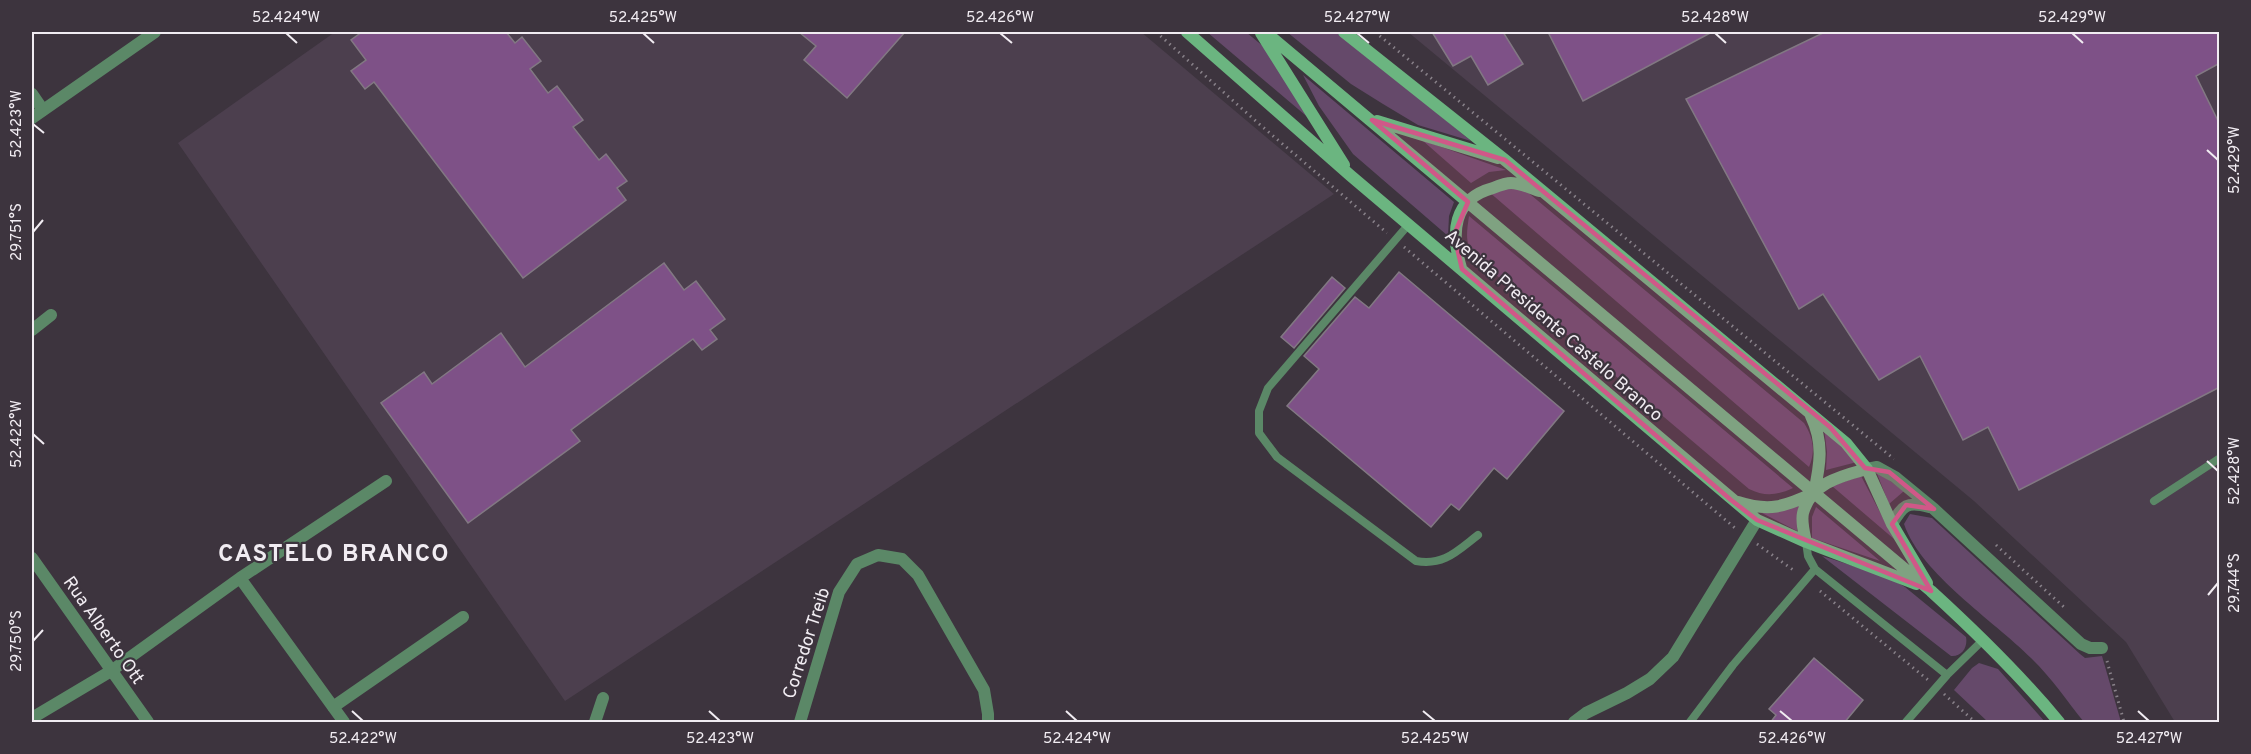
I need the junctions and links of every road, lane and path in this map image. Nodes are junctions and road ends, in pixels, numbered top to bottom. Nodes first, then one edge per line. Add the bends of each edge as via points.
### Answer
1 (155, 32) edge
2 (1156, 32) edge
3 (1187, 32) edge
4 (1260, 32) edge
5 (1265, 32) edge
6 (1344, 32) edge
7 (32, 94) edge
8 (43, 110) junction
9 (32, 118) edge
10 (1372, 120) junction
11 (1505, 160) junction
12 (1351, 176) junction
13 (1543, 192) junction
14 (1468, 202) junction
15 (1409, 224) junction
16 (1395, 240) junction
17 (1462, 269) junction
18 (51, 315) dead end
19 (32, 330) edge
20 (1809, 412) junction
21 (2220, 458) edge
22 (1867, 469) junction
23 (386, 481) dead end
24 (1814, 493) junction
25 (1731, 500) junction
26 (2154, 501) dead end
27 (1934, 509) junction
28 (1757, 520) junction
29 (1892, 524) junction
30 (1478, 535) dead end
31 (1747, 537) junction
32 (1806, 542) junction
33 (32, 558) edge
34 (1815, 569) junction
35 (240, 578) junction
36 (1806, 579) junction
37 (1931, 591) junction
38 (463, 617) dead end
39 (1984, 639) junction
40 (2102, 648) dead end
41 (111, 671) junction
42 (1947, 675) junction
43 (1937, 687) junction
44 (603, 698) dead end
45 (333, 707) junction
46 (32, 718) edge
47 (148, 723) edge
48 (344, 723) edge
49 (596, 723) edge
50 (800, 723) edge
51 (988, 723) edge
52 (1574, 723) edge
53 (1690, 723) edge
54 (1906, 723) edge
55 (1975, 723) edge
56 (2059, 723) edge

1 - 8 street
2 - 16 path
3 - 12 main road, Avenida Presidente Castelo Branco
4 - 12 main road
5 - 10 main road, Avenida Presidente Castelo Branco
6 - 11 main road, Avenida Presidente Castelo Branco
7 - 8 street
8 - 9 street
10 - 11 main road
10 - 14 main road, Avenida Presidente Castelo Branco
11 - 13 main road, Avenida Presidente Castelo Branco
12 - 15 main road, Avenida Presidente Castelo Branco
13 - 14 main road via 1512,183 1483,190
13 - 20 main road, Avenida Presidente Castelo Branco
14 - 17 main road via 1457,218 1454,235
14 - 24 main road, Avenida Presidente Castelo Branco
15 - 16 lane
15 - 17 main road, Avenida Presidente Castelo Branco
16 - 30 lane via 1268,388 1259,411 1259,433 1276,457 1416,561 1445,560
16 - 31 path
17 - 25 main road, Avenida Presidente Castelo Branco
18 - 19 street
20 - 22 main road, Avenida Presidente Castelo Branco via 1846,442
20 - 24 main road via 1817,429 1821,457
21 - 26 lane
22 - 24 main road via 1829,480
22 - 27 street via 1882,468
22 - 29 main road, Avenida Presidente Castelo Branco
23 - 35 street
24 - 25 main road via 1772,508
24 - 32 main road via 1804,512
24 - 37 main road, Avenida Presidente Castelo Branco
25 - 28 main road, Avenida Presidente Castelo Branco
27 - 29 street via 1908,505
27 - 40 street via 2081,644
28 - 31 street
28 - 32 main road, Avenida Presidente Castelo Branco
29 - 37 main road, Avenida Presidente Castelo Branco
31 - 36 path
31 - 52 street via 1673,657 1650,679
32 - 34 lane
32 - 37 main road, Avenida Presidente Castelo Branco
33 - 41 street, Rua Alberto Ott
34 - 36 lane
34 - 42 lane
35 - 41 street
35 - 45 street
36 - 43 path
36 - 53 lane
37 - 39 main road, Avenida Presidente Castelo Branco
38 - 45 street
39 - 42 lane
39 - 56 main road, Avenida Presidente Castelo Branco
41 - 46 street
41 - 47 street, Rua Alberto Ott
42 - 43 lane
43 - 54 lane
43 - 55 path
44 - 49 street
45 - 48 street
50 - 51 street, Corredor Treib via 839,592 857,564 878,555 902,560 918,575 984,690

